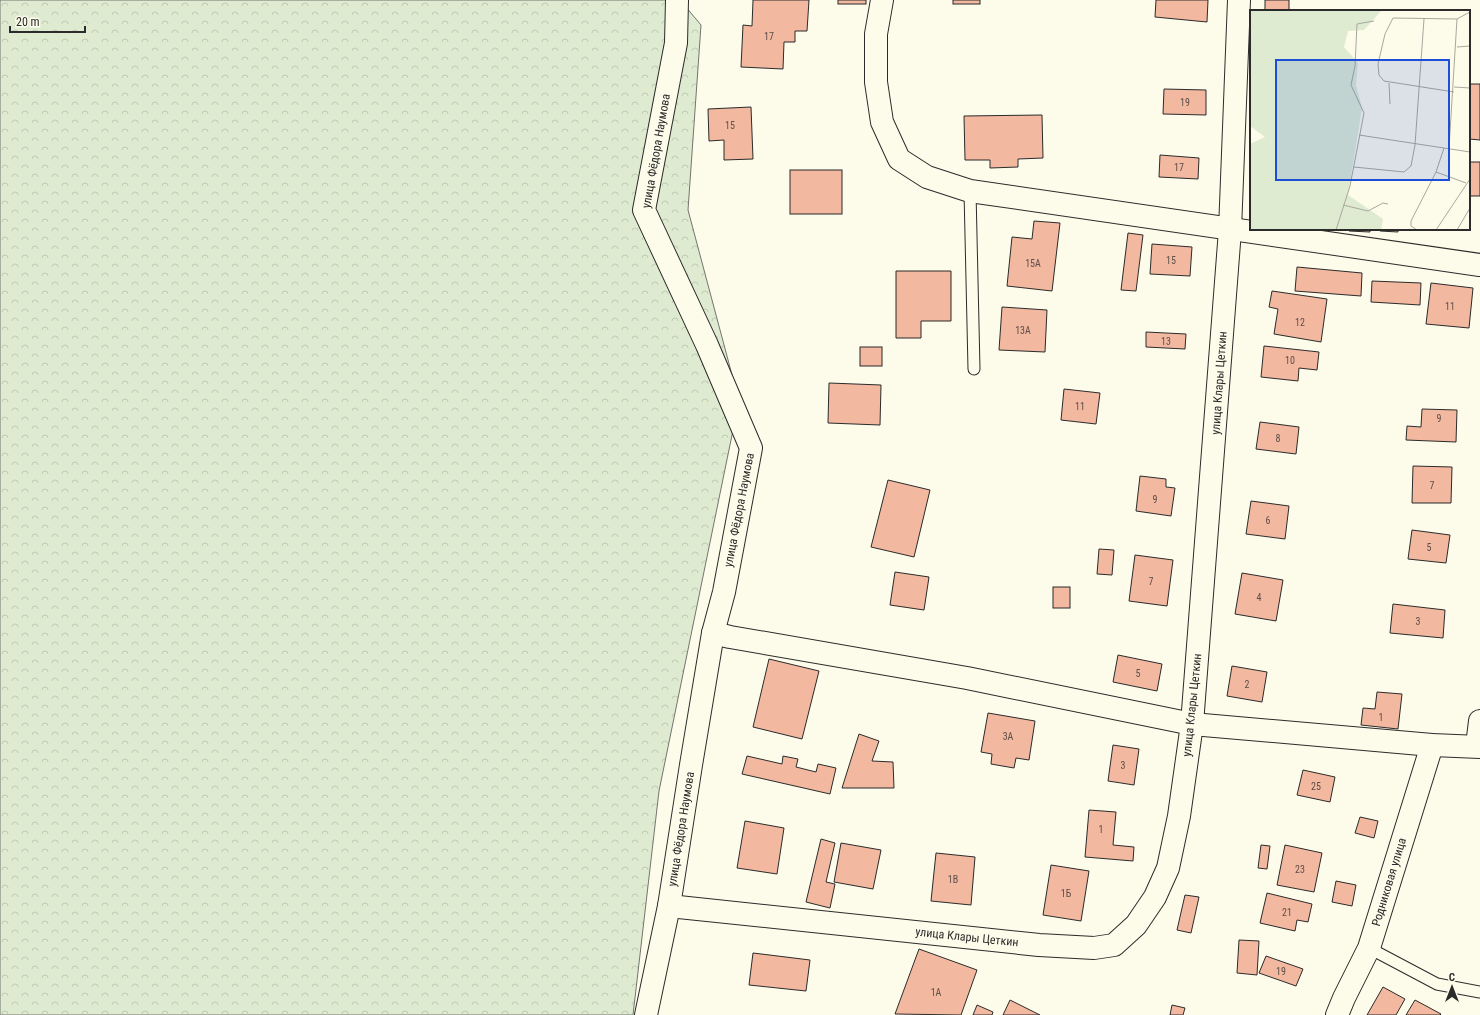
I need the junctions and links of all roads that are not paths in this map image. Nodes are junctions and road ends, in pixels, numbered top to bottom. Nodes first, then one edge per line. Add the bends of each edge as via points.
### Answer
1 (678, 0) edge
2 (882, 0) edge
3 (1239, 0) edge
4 (970, 191) junction
5 (1230, 230) junction
6 (1480, 265) edge
7 (974, 369) dead end
8 (713, 633) junction
9 (1480, 721) edge
10 (1192, 724) junction
11 (1432, 745) junction
12 (1478, 747) edge
13 (669, 906) junction
14 (1369, 948) junction
15 (1480, 992) edge
16 (646, 1015) edge
17 (1337, 1015) edge

1 - 8 street, улица Фёдора Наумова via 676,43 644,210 707,345 751,448 724,592
2 - 4 street via 876,34 876,82 882,122 899,159 927,177
3 - 5 street, улица Клары Цеткин
4 - 5 street
4 - 7 lane
5 - 6 street
5 - 10 street, улица Клары Цеткин
8 - 10 street via 967,678
8 - 13 street, улица Фёдора Наумова
9 - 12 street
10 - 11 street
10 - 13 street, улица Клары Цеткин via 1179,816 1168,868 1136,925 1114,945 1094,948 1039,945
11 - 12 street
11 - 14 street, Родниковая улица
13 - 16 street, улица Фёдора Наумова
14 - 15 lane via 1437,984
14 - 17 street, Родниковая улица

